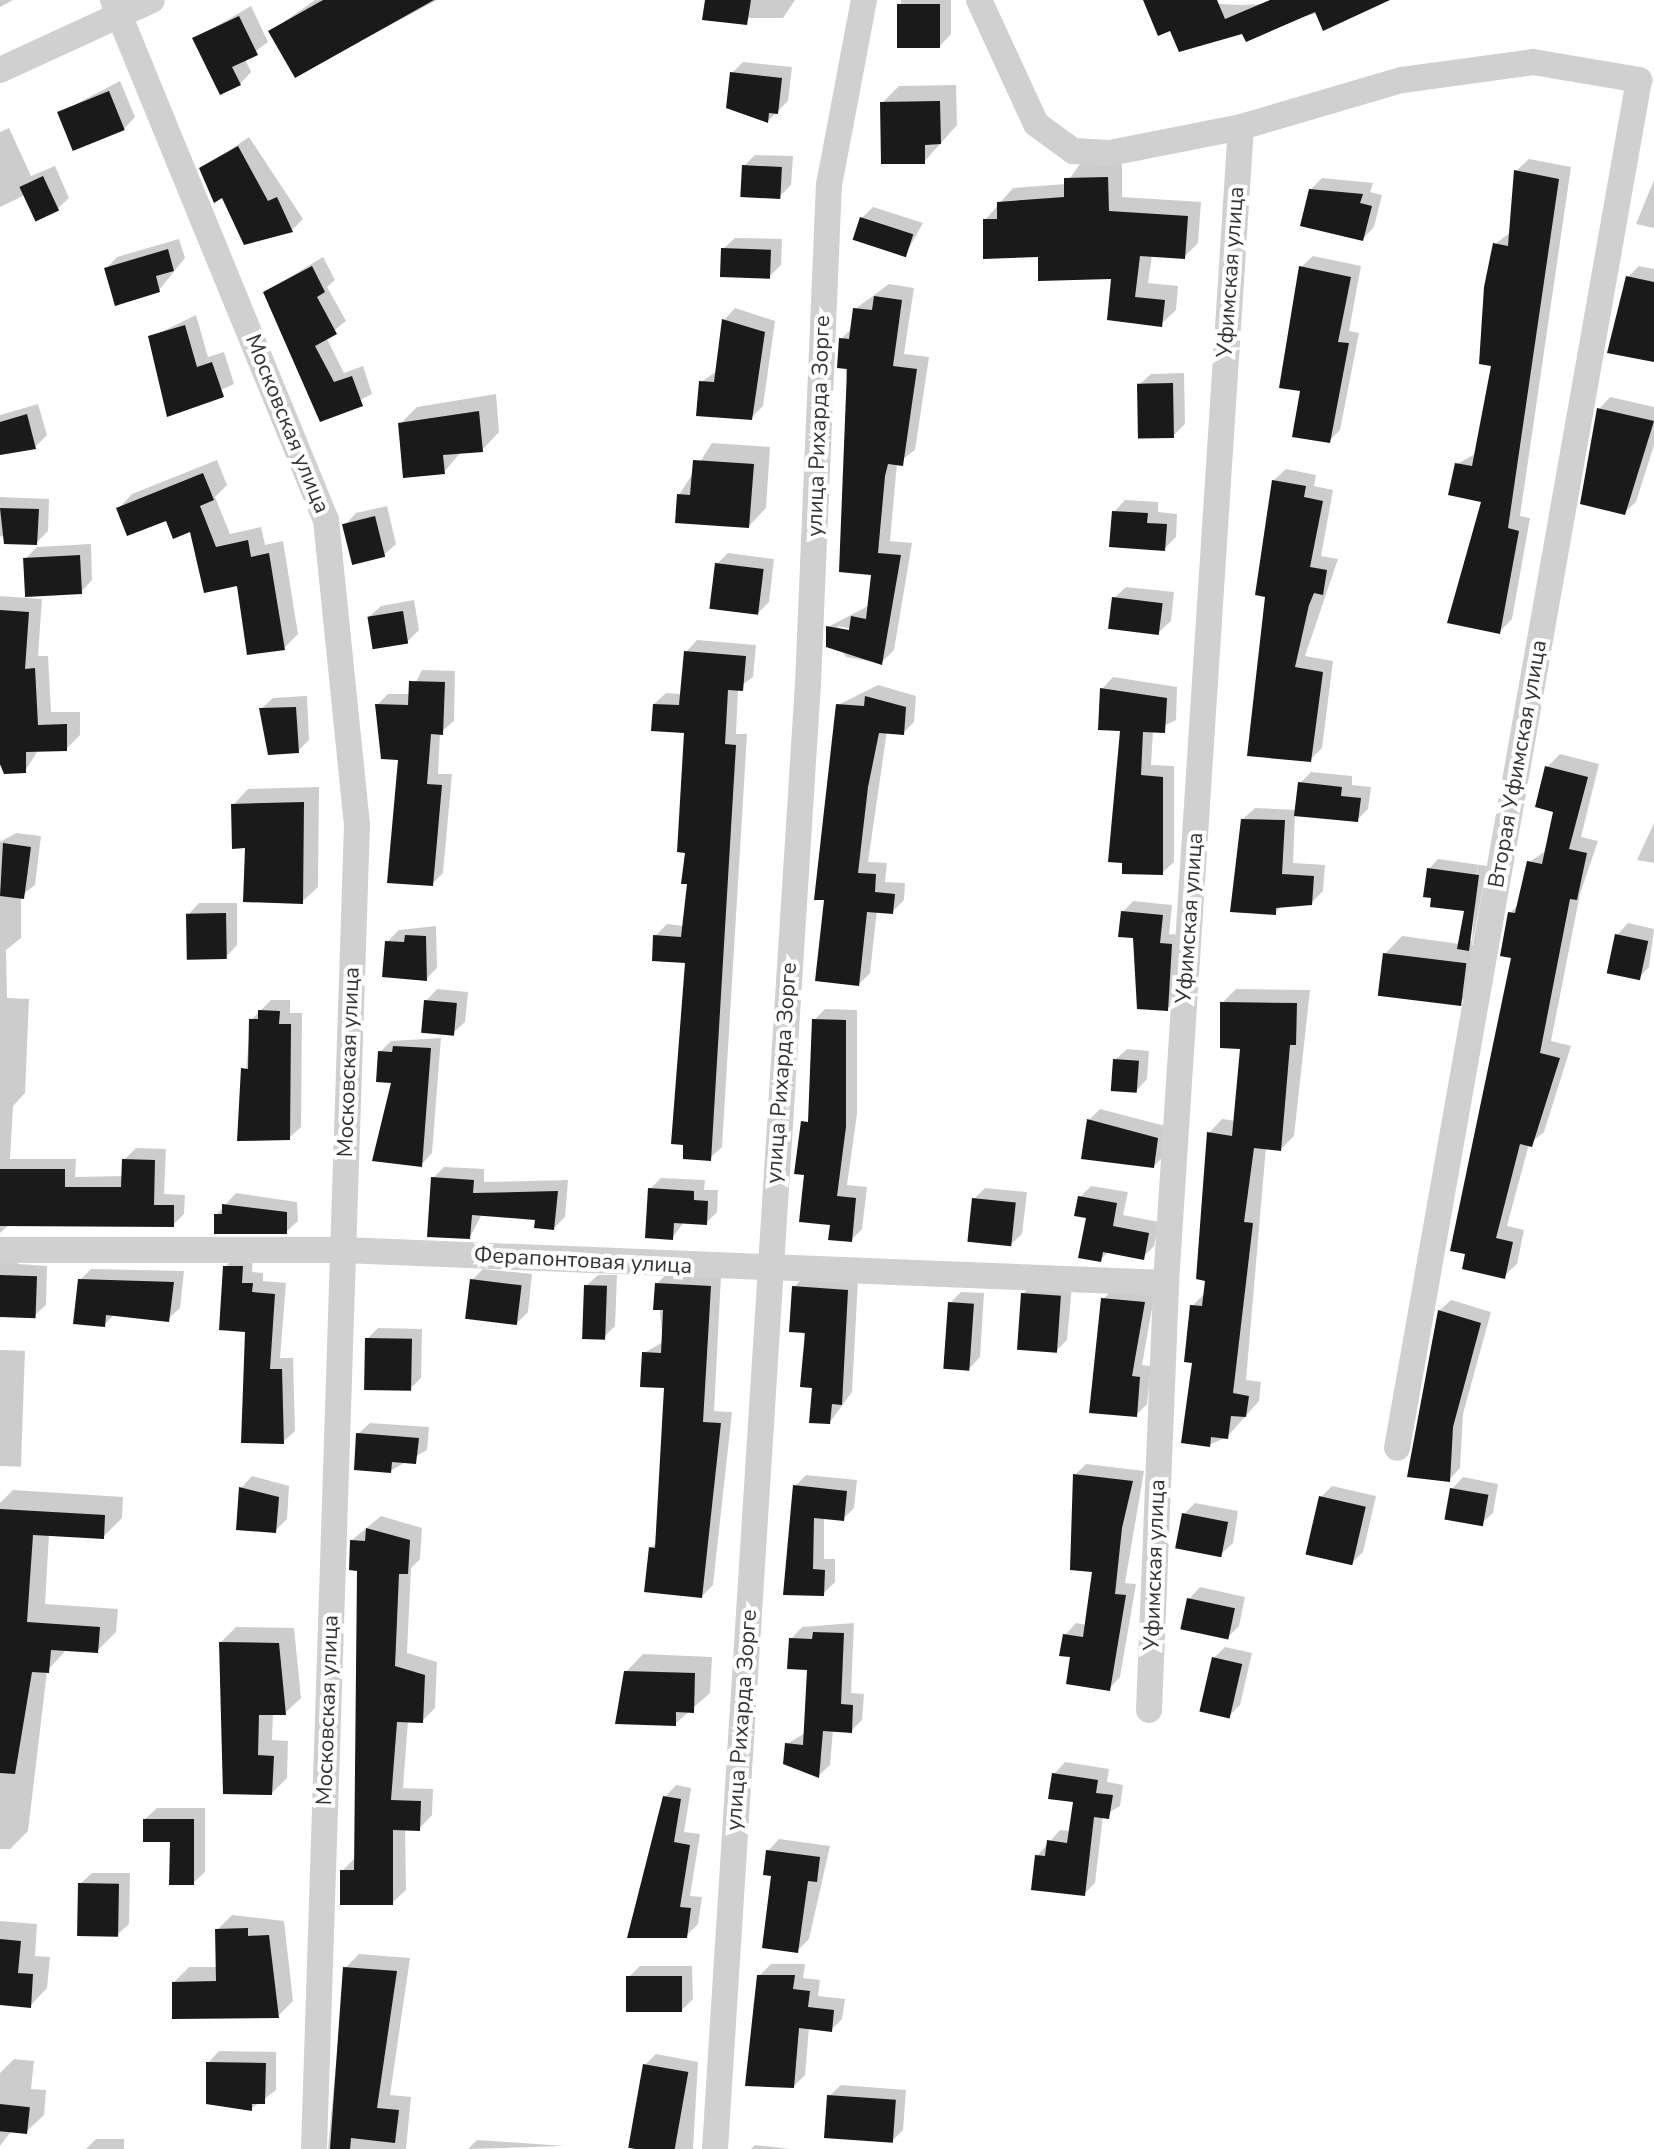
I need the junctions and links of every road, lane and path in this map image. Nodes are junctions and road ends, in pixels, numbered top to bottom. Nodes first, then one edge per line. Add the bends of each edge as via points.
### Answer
1 (152, 0) edge
2 (864, 0) edge
3 (979, 0) edge
4 (118, 8) edge
5 (0, 70) edge
6 (1241, 127) junction
7 (0, 1250) edge
8 (343, 1250) junction
9 (769, 1271) junction
10 (1166, 1283) junction
11 (1397, 1448) dead end
12 (1149, 1710) dead end
13 (314, 2149) edge
14 (715, 2149) edge

1 - 4 street
2 - 9 street, улица Рихарда Зорге via 829,185 808,684
3 - 6 street via 1036,124 1073,151 1110,153
4 - 5 street
4 - 8 street, Московская улица via 326,520 357,824
6 - 10 street, Уфимская улица
6 - 11 street, Вторая Уфимская улица via 1402,80 1533,62 1639,80
7 - 8 street, Ферапонтовая улица
8 - 9 street, Ферапонтовая улица
8 - 13 street, Московская улица
9 - 10 street, Ферапонтовая улица
9 - 14 street, улица Рихарда Зорге
10 - 12 street, Уфимская улица

